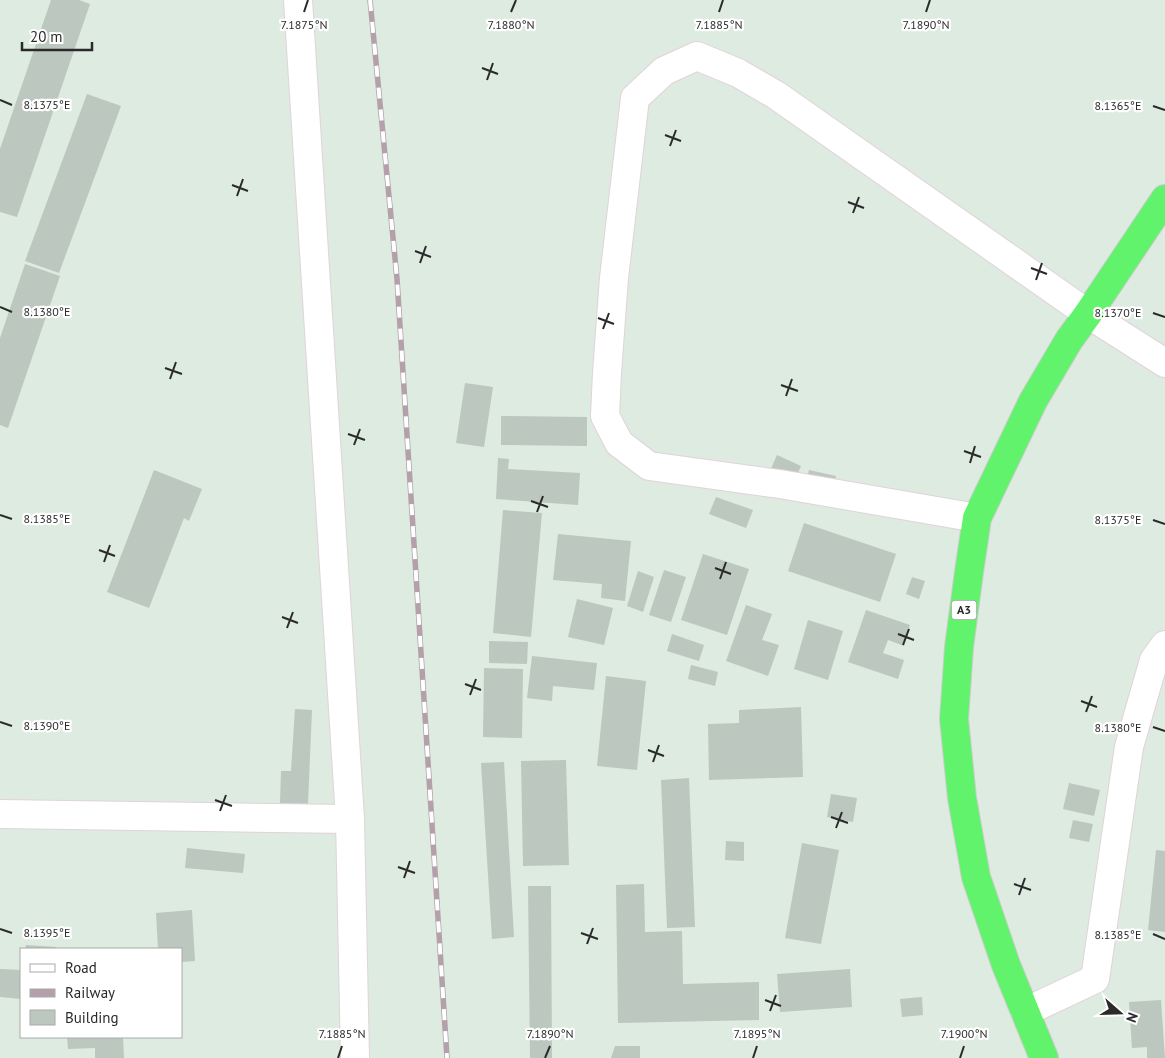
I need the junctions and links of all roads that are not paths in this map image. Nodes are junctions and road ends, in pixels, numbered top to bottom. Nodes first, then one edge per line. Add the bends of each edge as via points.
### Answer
1 (298, 0) edge
2 (1165, 199) edge
3 (1088, 314) junction
4 (1165, 363) edge
5 (977, 518) junction
6 (1165, 644) edge
7 (0, 814) edge
8 (350, 819) junction
9 (1025, 1012) junction
10 (355, 1058) edge
11 (1044, 1058) edge

1 - 8 street
2 - 3 highway, A3
3 - 4 street
3 - 5 highway, A3 via 1033,400
3 - 5 street via 776,95 738,73 698,56 664,71 635,98 614,278 605,416 619,443 649,466 780,484
5 - 9 highway, A3 via 959,647 954,719 962,798 976,877
6 - 9 street via 1154,660 1129,746 1095,979
7 - 8 street
8 - 10 street
9 - 11 highway, A3

